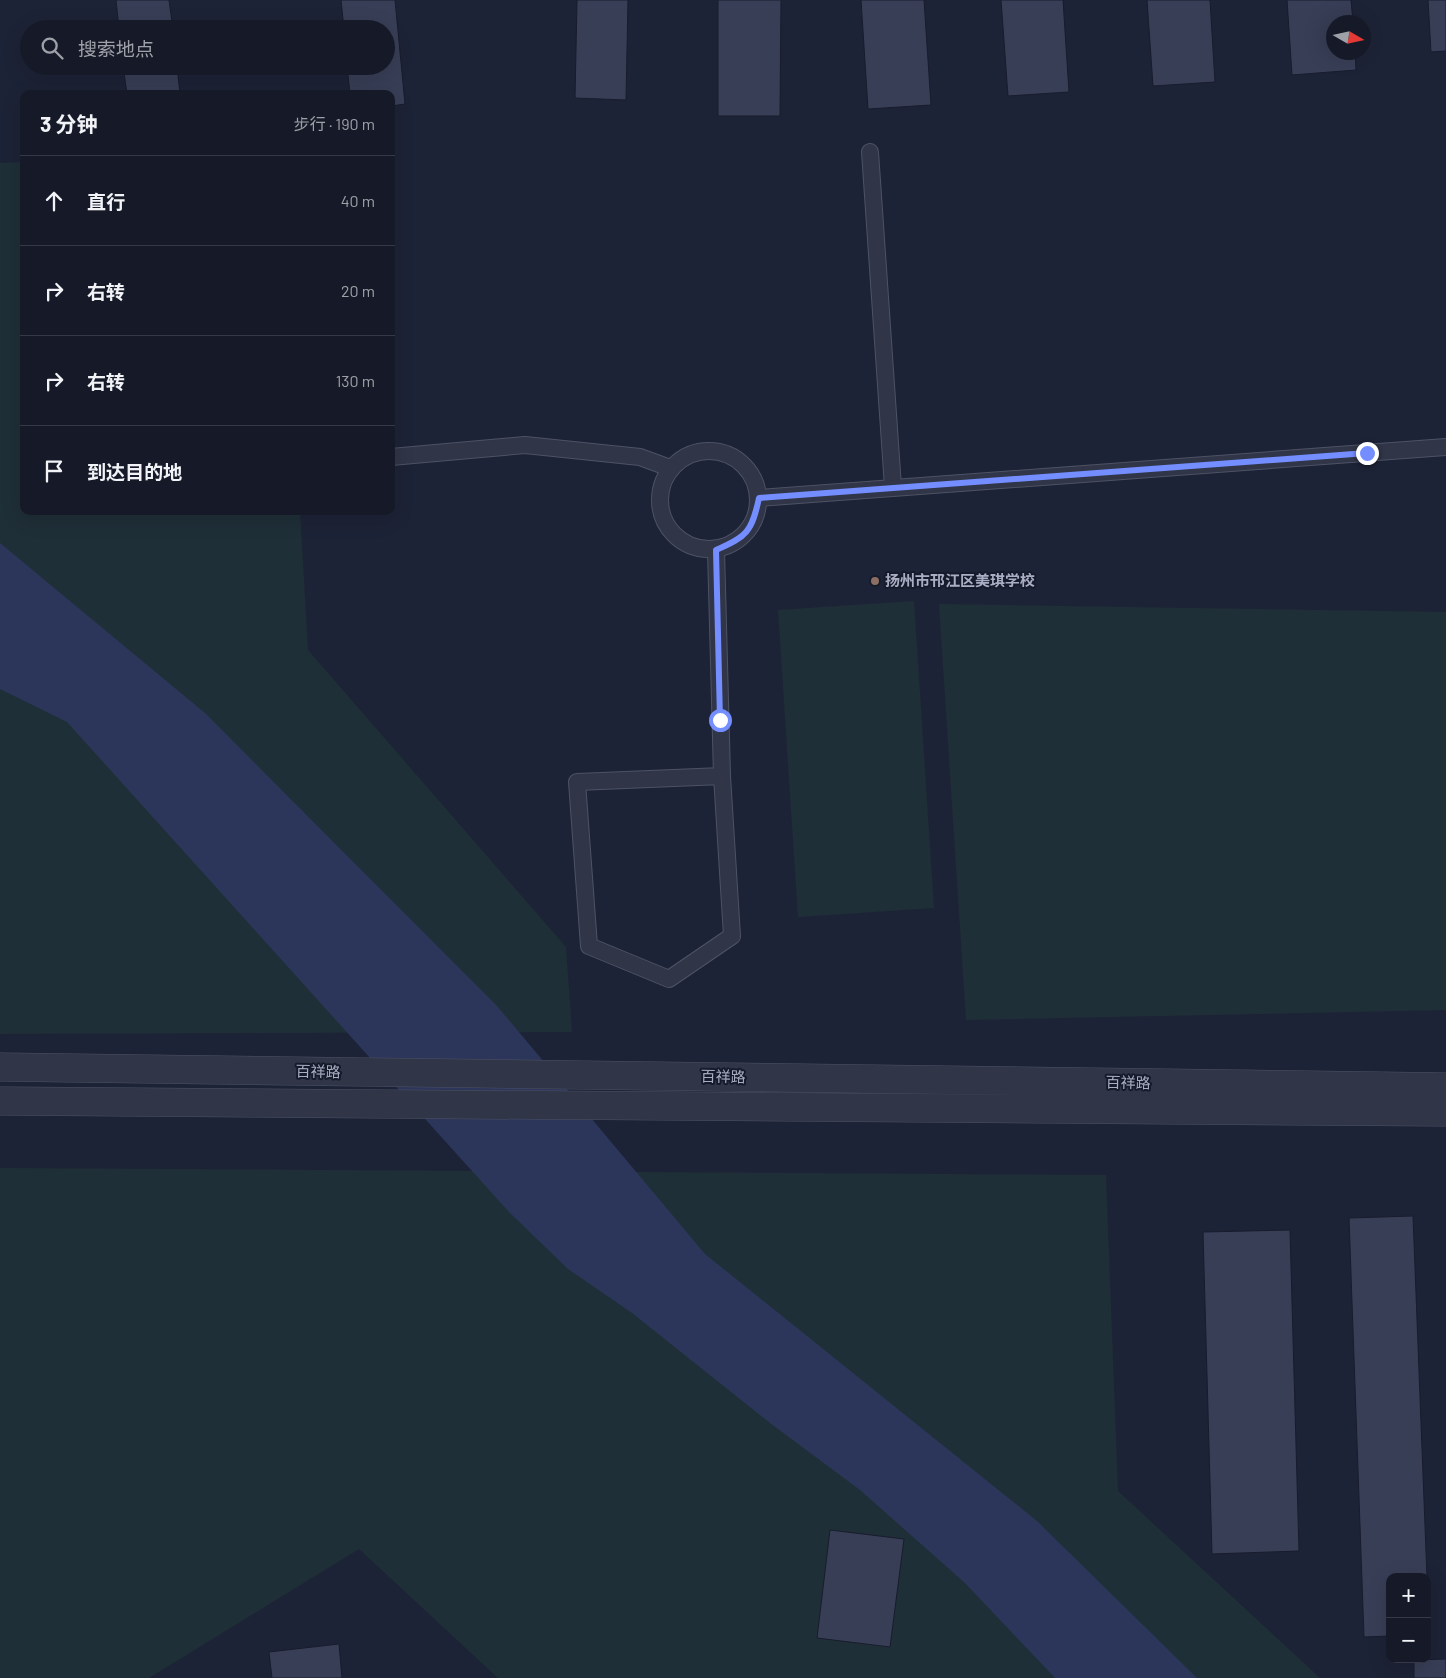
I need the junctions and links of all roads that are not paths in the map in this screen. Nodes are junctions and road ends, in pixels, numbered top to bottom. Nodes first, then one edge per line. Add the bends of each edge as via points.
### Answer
1 (870, 152) dead end
2 (1446, 447) edge
3 (395, 457) edge
4 (670, 468) junction
5 (893, 487) junction
6 (759, 498) junction
7 (716, 550) junction
8 (722, 776) junction
9 (0, 1067) edge
10 (1446, 1087) edge
11 (0, 1101) edge
12 (1446, 1112) edge

1 - 5 lane
2 - 5 lane
3 - 4 lane via 525,445 640,457
4 - 6 lane via 689,454 713,450 736,458 752,475
4 - 7 lane via 660,490 660,514 672,535 692,548
5 - 6 lane
6 - 7 lane via 754,522 739,541
7 - 8 lane
8 - 8 lane via 732,936 669,979 589,946 577,782
9 - 10 street, 百祥路
11 - 12 street, 百祥路

